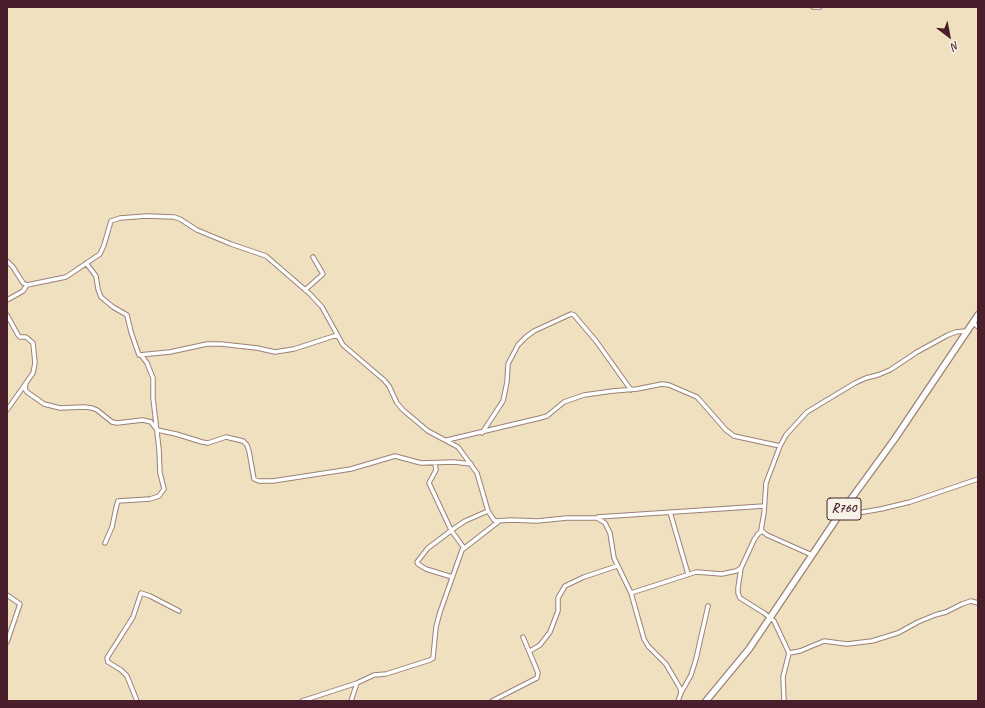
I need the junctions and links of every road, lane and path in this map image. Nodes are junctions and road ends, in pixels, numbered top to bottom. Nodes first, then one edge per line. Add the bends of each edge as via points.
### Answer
1 (813, 7) edge
2 (820, 7) edge
3 (313, 256) dead end
4 (7, 261) edge
5 (86, 263) junction
6 (27, 285) junction
7 (305, 290) junction
8 (7, 300) edge
9 (978, 314) edge
10 (7, 315) edge
11 (972, 322) junction
12 (978, 327) edge
13 (966, 330) junction
14 (337, 335) junction
15 (141, 355) junction
16 (26, 383) junction
17 (631, 390) junction
18 (27, 392) junction
19 (18, 394) junction
20 (7, 410) edge
21 (157, 430) junction
22 (482, 433) junction
23 (447, 440) junction
24 (780, 446) junction
25 (436, 463) junction
26 (471, 464) junction
27 (978, 479) edge
28 (764, 506) junction
29 (488, 511) junction
30 (670, 512) junction
31 (840, 516) junction
32 (597, 518) junction
33 (498, 521) junction
34 (451, 530) junction
35 (762, 531) junction
36 (105, 542) dead end
37 (464, 548) junction
38 (812, 555) junction
39 (617, 566) junction
40 (741, 568) junction
41 (688, 574) junction
42 (452, 577) junction
43 (630, 593) junction
44 (7, 595) edge
45 (978, 603) edge
46 (708, 606) dead end
47 (179, 611) dead end
48 (770, 618) junction
49 (523, 637) dead end
50 (7, 642) edge
51 (530, 651) junction
52 (788, 653) junction
53 (357, 683) junction
54 (681, 693) junction
55 (137, 701) edge
56 (302, 701) edge
57 (351, 701) edge
58 (492, 701) edge
59 (678, 701) edge
60 (706, 701) edge
61 (784, 701) edge

1 - 2 street
3 - 7 street via 323,274
4 - 6 street
5 - 6 street via 66,277
5 - 7 street via 100,254 111,221 120,218 174,217 180,218 197,230 266,256
5 - 15 street via 96,276 101,297 127,315 138,354
6 - 8 street via 23,291
7 - 14 street via 322,307
9 - 11 main road, R760
10 - 16 street via 18,335 26,337 33,345 34,370
11 - 12 street
11 - 13 main road, R760
13 - 24 street via 948,335 890,370 861,380 807,412 786,435
13 - 31 main road, R760 via 894,440
14 - 15 street via 275,352 207,344
14 - 23 street via 343,345 389,386 403,410 428,430
15 - 21 street via 153,378
16 - 18 street
16 - 19 street
17 - 22 street via 584,396 564,402 547,416
17 - 22 street via 596,341 571,314 534,330 518,345 508,364 503,401
17 - 24 street via 669,385 697,397 734,436
18 - 19 street
18 - 21 street via 44,404 60,408 92,408 112,422 143,420 150,422
19 - 20 street
21 - 25 street via 208,443 226,437 243,442 249,450 254,479 260,481 351,469 396,456 416,462
21 - 36 street via 160,473 164,485 162,493 150,499 118,501 112,527
22 - 23 street
23 - 26 street via 458,447
24 - 28 street via 766,483
25 - 26 street
25 - 34 street via 436,470 429,482
26 - 29 street via 480,482
27 - 31 street via 910,502
28 - 30 street
28 - 35 street
29 - 33 street via 494,520
29 - 34 street
30 - 32 street
30 - 41 street
31 - 38 main road, R760
32 - 33 street
32 - 39 street via 608,528
33 - 37 street
34 - 37 street
34 - 42 street via 428,548 417,563
35 - 38 street
35 - 40 street via 754,540
37 - 42 street
38 - 48 main road, R760
39 - 43 street
39 - 51 street via 565,586 558,598 558,611 550,632 540,645
40 - 41 street via 727,573 700,571
40 - 48 street via 738,588 740,598
41 - 43 street
42 - 53 street via 436,627 433,658 386,674 374,675
43 - 54 street via 646,642 666,664
44 - 50 street via 20,604
45 - 52 street via 962,604 935,614 898,633 872,641 847,644 824,641
46 - 54 street via 696,659
47 - 55 street via 141,593 133,617 107,658 108,662 127,676
48 - 52 street via 776,624
48 - 60 main road, R760
49 - 51 street
51 - 58 street via 538,673 537,678
52 - 61 street via 782,677
53 - 56 street
53 - 57 street
54 - 59 street

